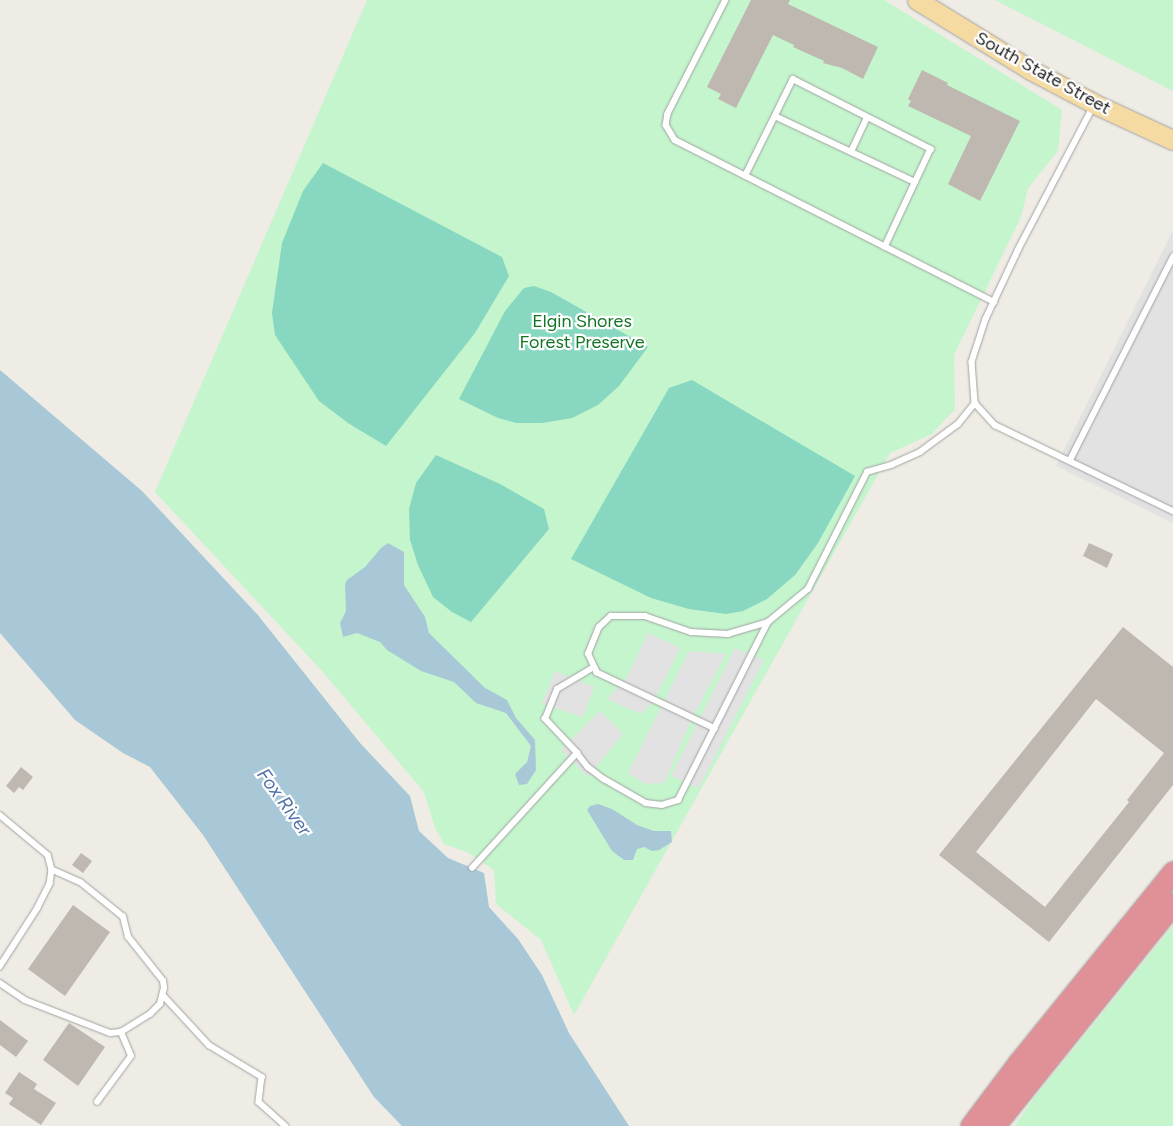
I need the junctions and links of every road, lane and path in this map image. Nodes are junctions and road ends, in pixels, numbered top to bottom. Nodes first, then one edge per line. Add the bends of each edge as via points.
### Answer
1 (726, 0) edge
2 (917, 0) edge
3 (1095, 104) junction
4 (775, 116) junction
5 (867, 117) junction
6 (1173, 140) edge
7 (851, 152) junction
8 (745, 176) junction
9 (915, 182) junction
10 (885, 247) junction
11 (1173, 257) edge
12 (994, 302) junction
13 (975, 403) junction
14 (1070, 460) junction
15 (1173, 510) edge
16 (768, 622) junction
17 (594, 667) junction
18 (715, 729) junction
19 (577, 753) junction
20 (0, 815) edge
21 (472, 868) dead end
22 (52, 870) junction
23 (1173, 872) edge
24 (1173, 903) edge
25 (0, 967) edge
26 (0, 983) edge
27 (163, 995) junction
28 (121, 1032) junction
29 (96, 1102) dead end
30 (286, 1126) edge
31 (971, 1126) edge
32 (994, 1126) edge

1 - 8 lane via 668,114 666,125 675,140
2 - 3 main road, South State Street via 1029,69
3 - 6 main road, South State Street
3 - 12 lane
4 - 5 lane via 793,79
4 - 7 lane
4 - 8 lane
5 - 7 lane
5 - 9 lane via 931,149
7 - 9 lane
8 - 10 lane
9 - 10 lane
10 - 12 lane
11 - 14 lane
12 - 13 lane via 972,362
13 - 14 lane via 995,425
13 - 16 lane via 958,424 920,452 867,472 808,589
14 - 15 lane
16 - 17 lane via 728,634 691,632 645,616 611,616 599,627 588,654
16 - 18 lane
17 - 18 lane via 608,680
17 - 19 lane via 557,690 546,719
18 - 19 lane via 678,800 662,805 646,803 604,780
19 - 21 lane
20 - 22 lane via 48,855
22 - 25 lane via 50,884 42,900
22 - 27 lane via 81,883 123,917 128,937 164,981
23 - 31 highway
24 - 32 highway
26 - 28 lane via 25,1000 68,1015 96,1030
27 - 28 lane via 160,1004 150,1014
27 - 30 lane via 209,1045 262,1077 260,1102
28 - 29 lane via 131,1056

